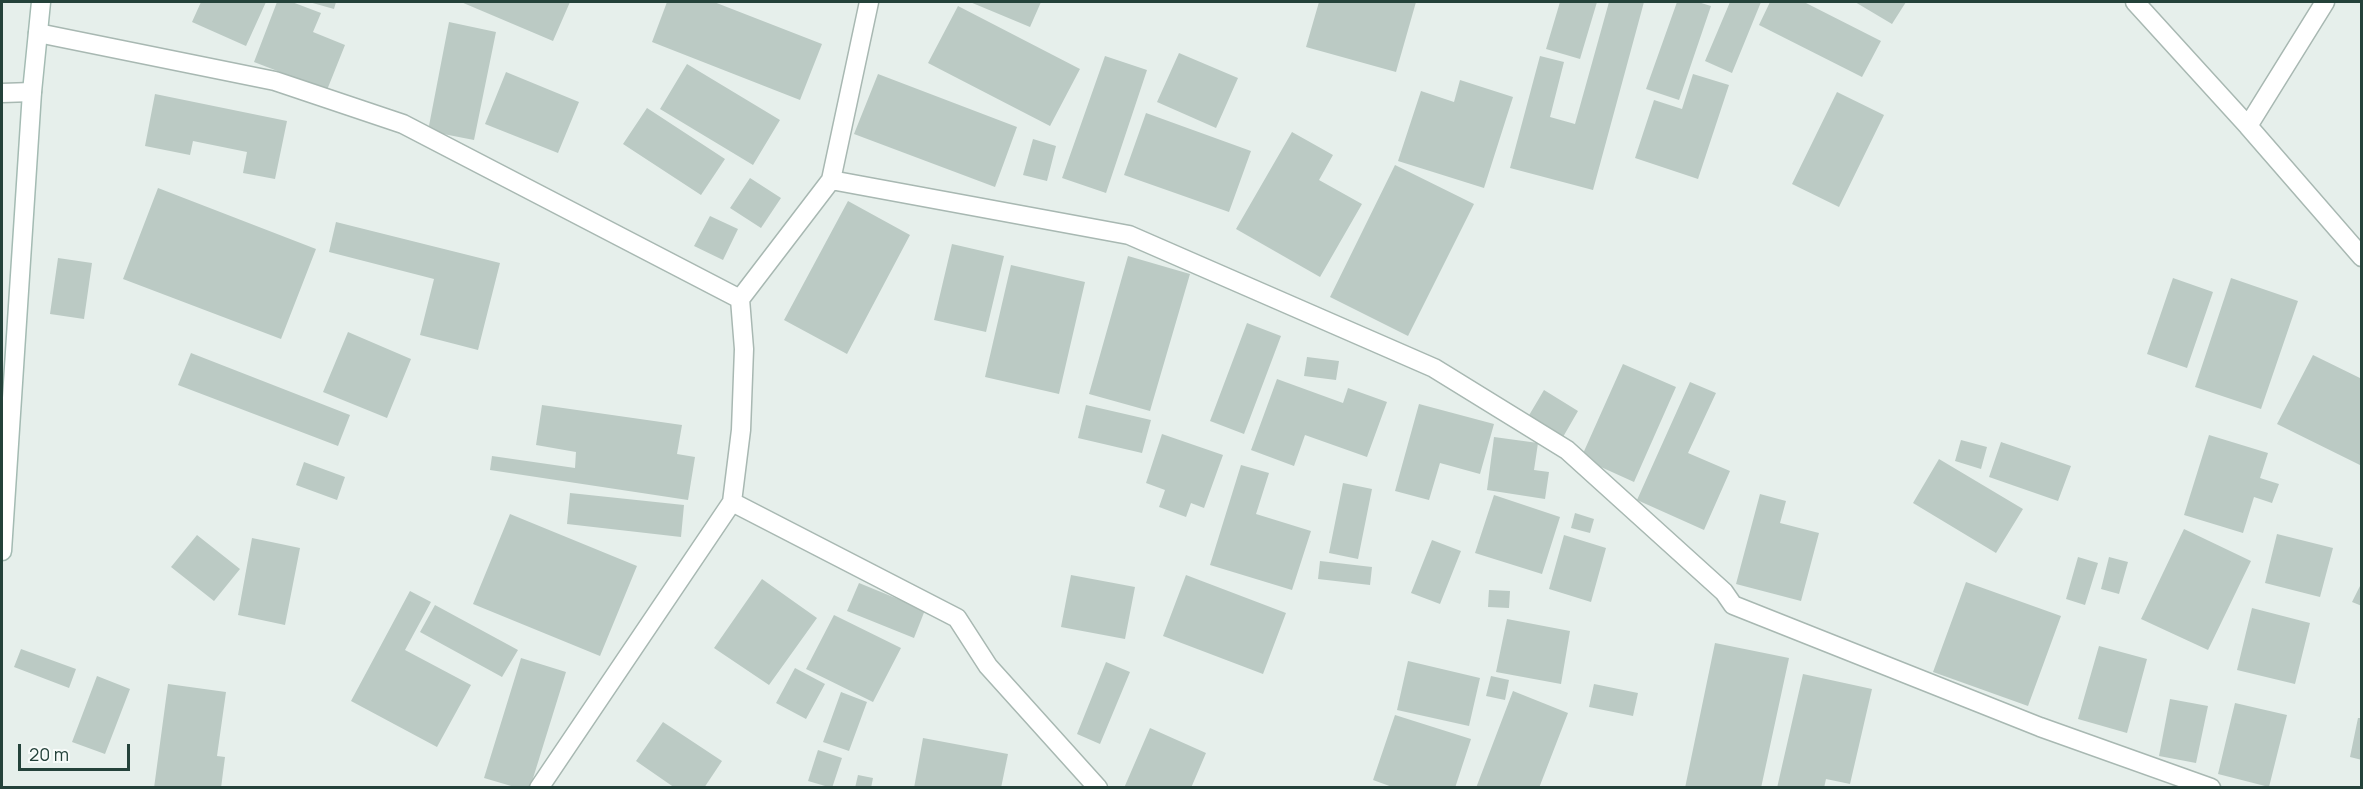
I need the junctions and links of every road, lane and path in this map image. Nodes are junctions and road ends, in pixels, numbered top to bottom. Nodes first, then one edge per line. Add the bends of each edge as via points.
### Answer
1 (41, 2) edge
2 (869, 2) edge
3 (2135, 2) edge
4 (2325, 2) edge
5 (38, 33) junction
6 (32, 92) junction
7 (2, 93) edge
8 (2248, 126) junction
9 (831, 180) junction
10 (2361, 257) edge
11 (740, 299) junction
12 (732, 502) junction
13 (2, 551) edge
14 (539, 788) edge
15 (1098, 788) edge
16 (2211, 788) edge

1 - 5 street
2 - 9 street
3 - 8 street
4 - 8 street
5 - 6 street
5 - 11 street via 275,81 403,124
6 - 7 street
6 - 13 street
8 - 10 street
9 - 11 street
9 - 16 street via 1129,235 1434,368 1567,450 1724,592 1733,605 2040,727
11 - 12 street via 744,349 741,430
12 - 14 street
12 - 15 street via 957,618 988,666

